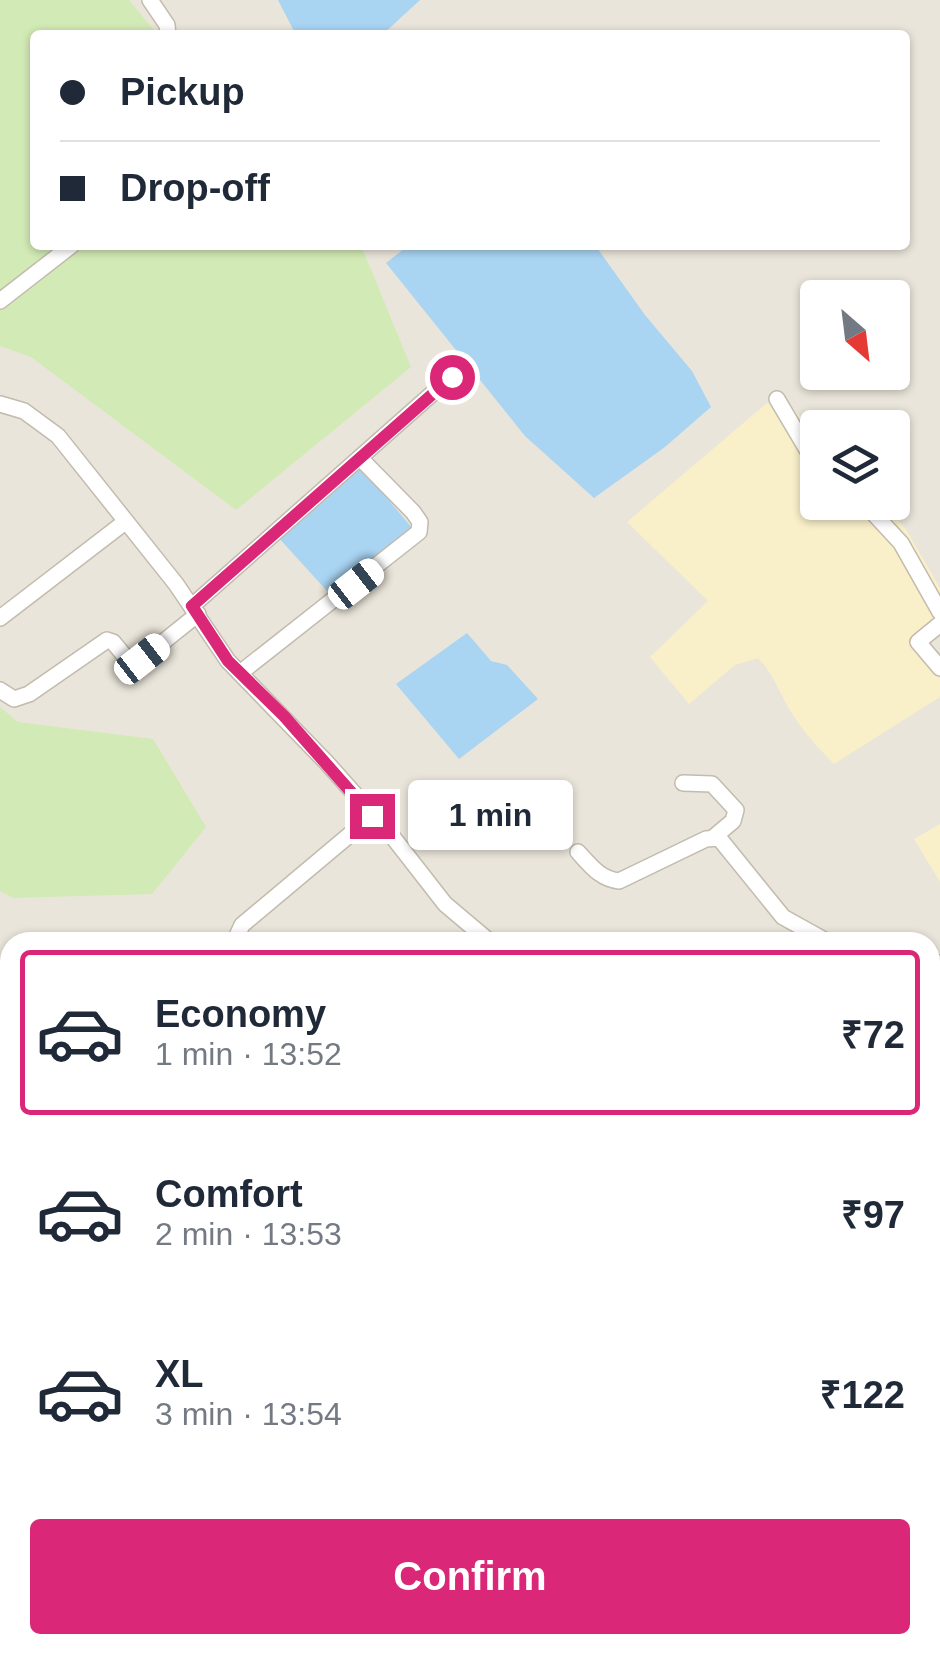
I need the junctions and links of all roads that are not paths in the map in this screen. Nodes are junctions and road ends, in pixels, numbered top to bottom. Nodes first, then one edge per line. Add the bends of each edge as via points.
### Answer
1 (150, 0) edge
2 (168, 30) edge
3 (66, 250) edge
4 (0, 301) edge
5 (452, 377) dead end
6 (778, 400) dead end
7 (0, 404) edge
8 (800, 438) edge
9 (360, 458) junction
10 (880, 520) edge
11 (125, 522) junction
12 (195, 610) junction
13 (940, 612) edge
14 (0, 618) edge
15 (940, 624) edge
16 (940, 668) edge
17 (240, 674) junction
18 (0, 690) edge
19 (683, 783) dead end
20 (372, 816) junction
21 (714, 837) junction
22 (578, 852) dead end
23 (239, 932) edge
24 (478, 932) edge
25 (810, 932) edge

1 - 2 street
3 - 4 street
5 - 9 street
6 - 8 street
7 - 11 street via 24,411 58,436
9 - 12 street
9 - 17 street via 413,512 419,532
10 - 13 street via 901,543
11 - 12 street
11 - 14 street
12 - 17 street
12 - 18 street via 142,659 128,660 107,640 29,694 14,699
15 - 16 street via 918,642
17 - 20 street
19 - 21 street via 712,784 736,810
20 - 23 street
20 - 24 street
21 - 22 street via 619,881 599,874
21 - 25 street via 783,917

